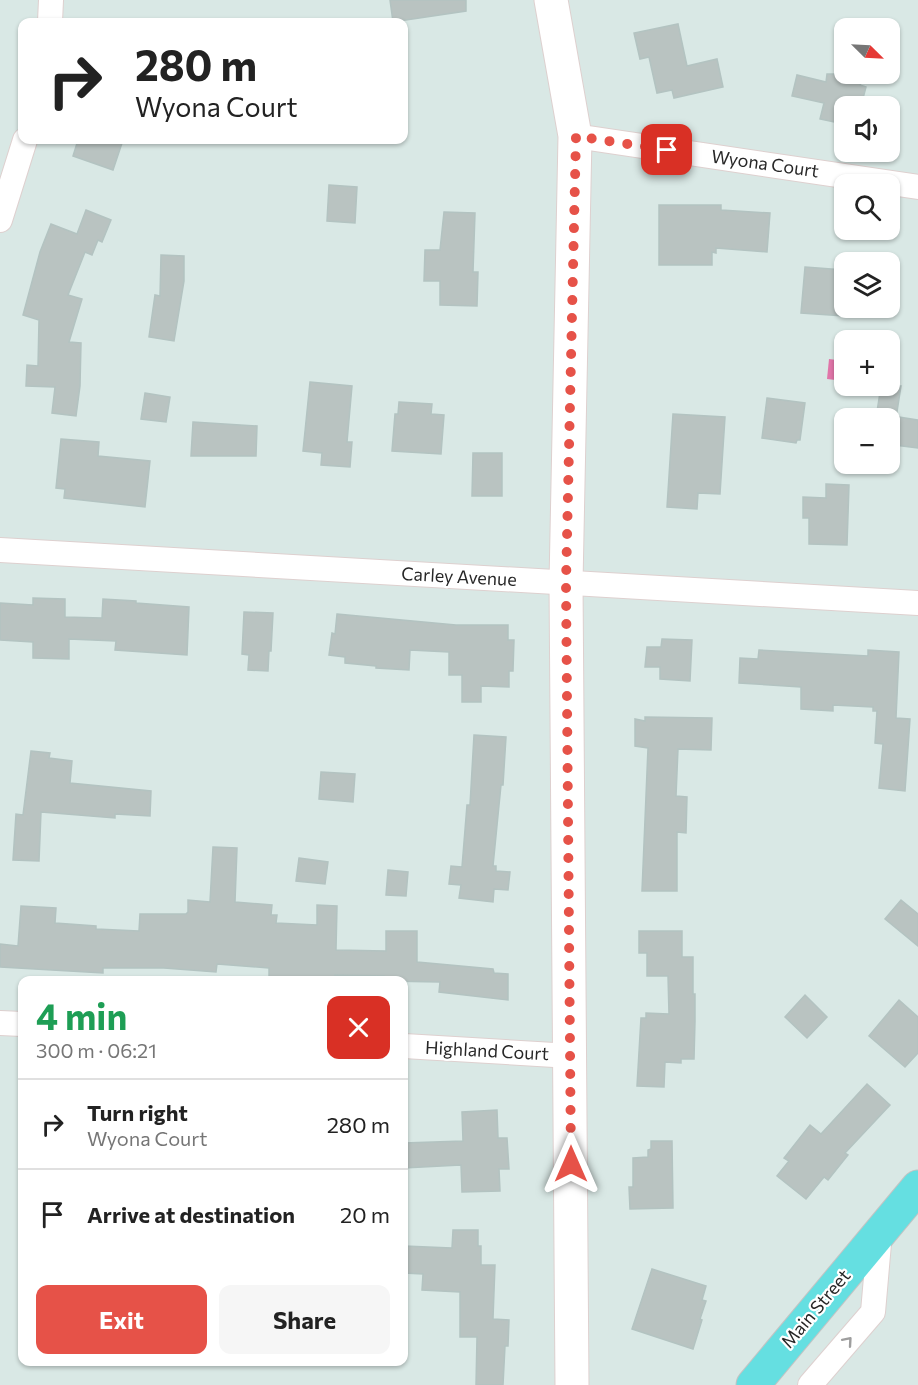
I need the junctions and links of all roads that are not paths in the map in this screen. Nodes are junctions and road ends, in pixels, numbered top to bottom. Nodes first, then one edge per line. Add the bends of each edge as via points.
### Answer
1 (51, 0) edge
2 (551, 0) edge
3 (50, 18) edge
4 (576, 136) junction
5 (24, 144) edge
6 (918, 187) edge
7 (0, 220) edge
8 (0, 550) edge
9 (566, 583) junction
10 (918, 603) edge
11 (0, 1023) edge
12 (18, 1024) edge
13 (408, 1046) edge
14 (570, 1056) junction
15 (918, 1187) edge
16 (880, 1232) junction
17 (572, 1385) edge
18 (753, 1385) edge
19 (810, 1385) edge

1 - 3 street
2 - 4 main road
4 - 6 street, Wyona Court
4 - 9 main road
5 - 7 street
8 - 9 street, Carley Avenue
9 - 10 street, Carley Avenue
9 - 14 main road
11 - 12 street
13 - 14 street, Highland Court
14 - 17 main road
15 - 16 main road, Main Street
16 - 18 main road, Main Street
19 -> 16 street, Main Street via 873,1312

